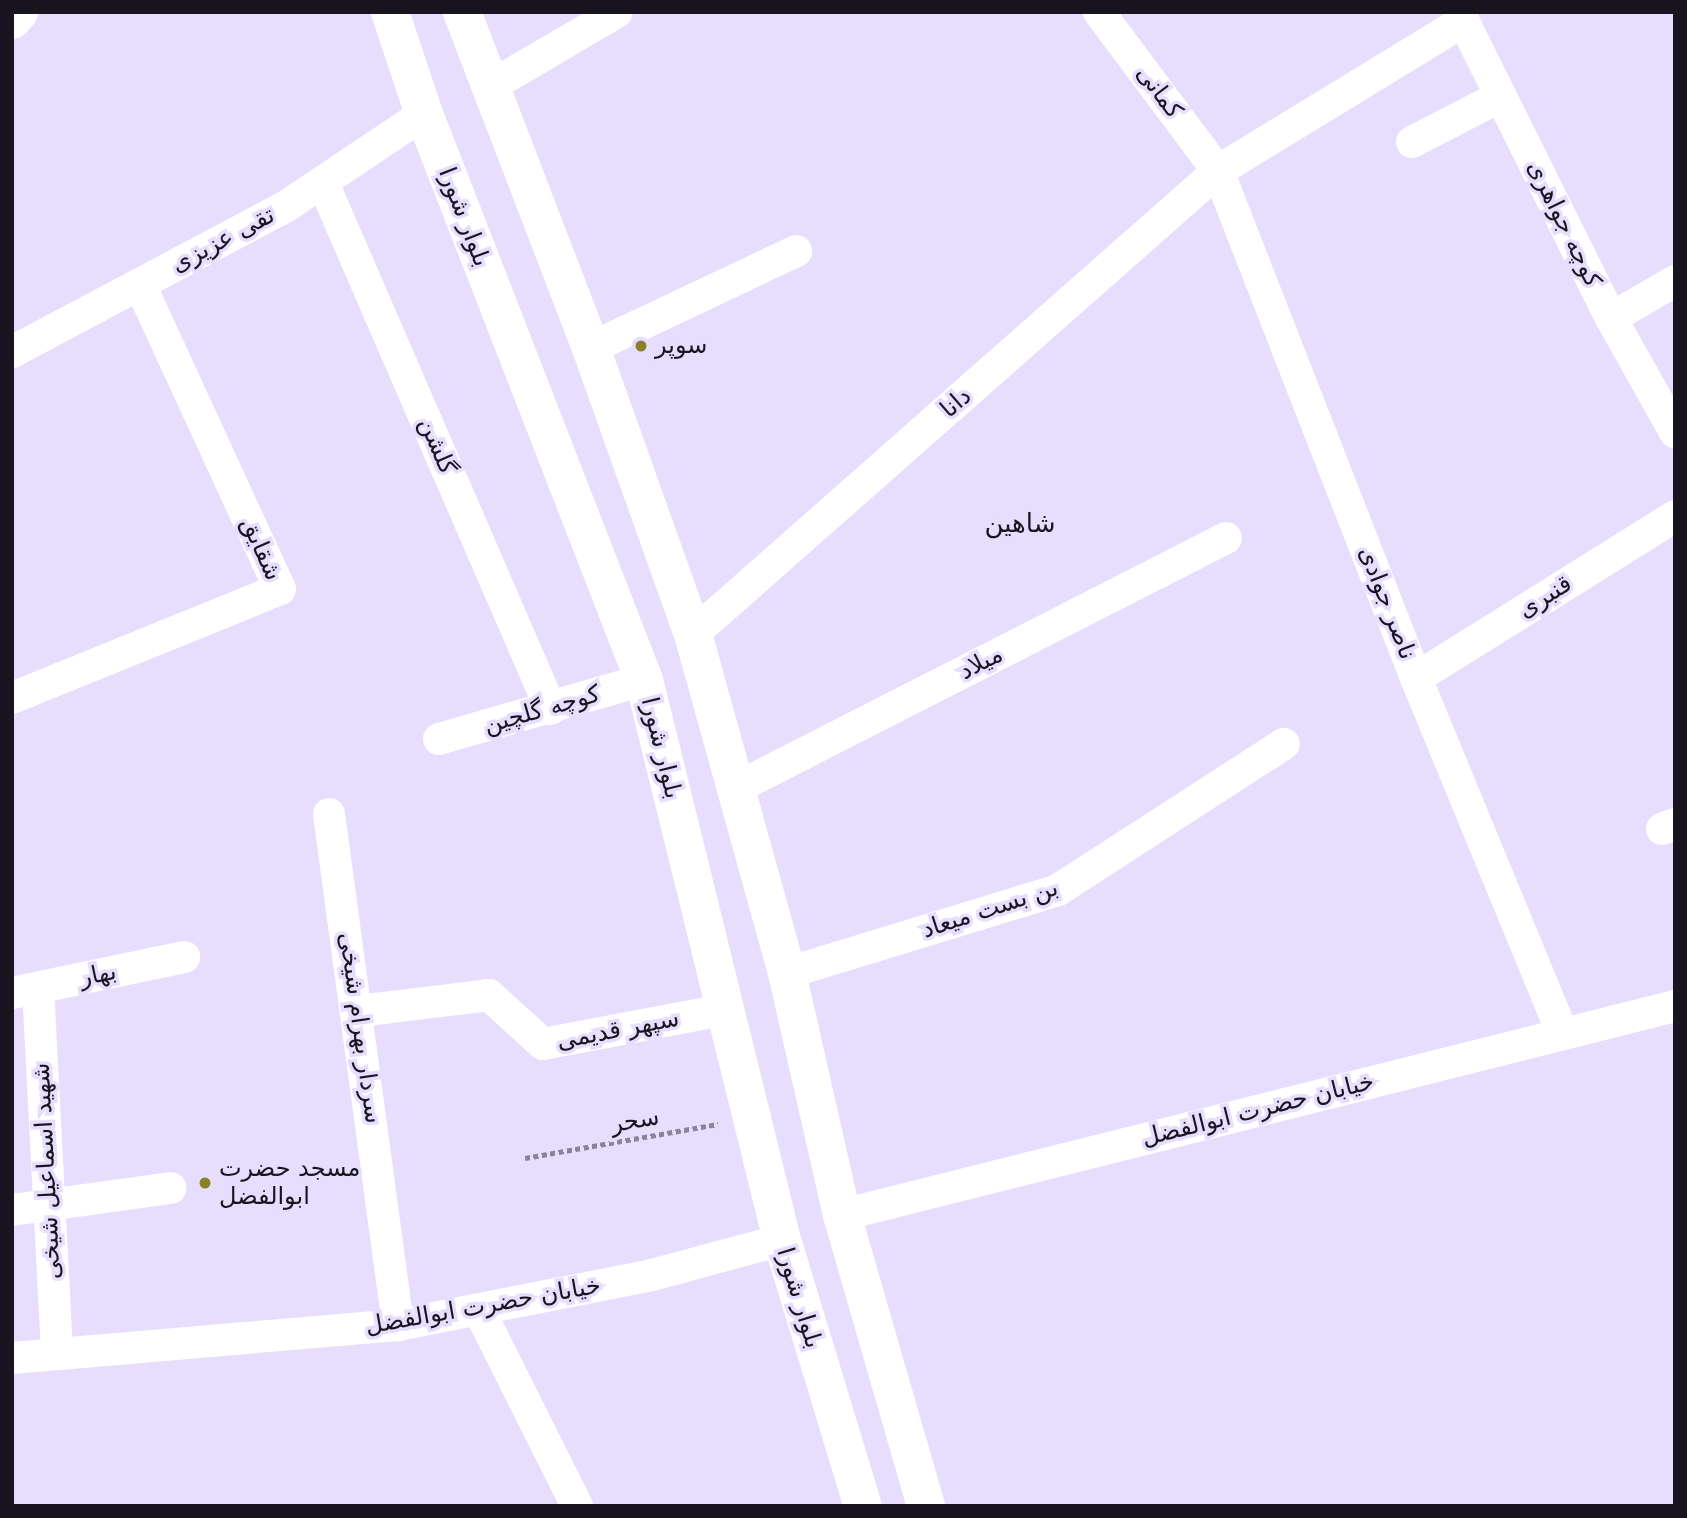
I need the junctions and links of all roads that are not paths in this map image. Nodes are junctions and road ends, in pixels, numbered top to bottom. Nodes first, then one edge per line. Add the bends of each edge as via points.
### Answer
1 (19, 12) edge
2 (390, 12) edge
3 (462, 12) edge
4 (617, 12) edge
5 (1099, 12) edge
6 (1462, 17) edge
7 (12, 20) edge
8 (489, 88) junction
9 (1501, 96) junction
10 (424, 114) junction
11 (1412, 142) dead end
12 (1218, 171) junction
13 (323, 183) junction
14 (796, 251) dead end
15 (1675, 281) edge
16 (140, 284) junction
17 (1611, 318) junction
18 (591, 348) junction
19 (12, 352) edge
20 (1675, 432) edge
21 (1675, 516) edge
22 (1226, 538) dead end
23 (693, 634) junction
24 (1416, 678) junction
25 (644, 680) junction
26 (12, 698) edge
27 (551, 709) junction
28 (439, 739) dead end
29 (1284, 744) dead end
30 (736, 788) junction
31 (329, 814) dead end
32 (184, 957) dead end
33 (787, 973) junction
34 (25, 991) edge
35 (1675, 1006) edge
36 (728, 1009) junction
37 (359, 1011) junction
38 (1562, 1033) junction
39 (170, 1188) dead end
40 (48, 1205) junction
41 (12, 1210) edge
42 (842, 1215) junction
43 (782, 1240) junction
44 (479, 1310) junction
45 (398, 1325) junction
46 (57, 1353) junction
47 (12, 1358) edge
48 (577, 1506) edge
49 (863, 1506) edge
50 (926, 1506) edge

1 - 7 main road
2 - 10 main road, بلوار شورا
3 - 8 main road
4 - 8 street
5 - 12 street, کمانی
6 - 9 street, کوچه جواهری
6 - 12 street, دانا
8 - 18 main road
9 - 11 street
9 - 17 street, کوچه جواهری
10 - 13 street, تقی عزیزی
10 - 25 main road, بلوار شورا
12 - 23 street, دانا
12 - 24 street, ناصر جوادی
13 - 16 street, تقی عزیزی
13 - 27 street, گلشن
14 - 18 street
15 - 17 street
16 - 19 street, تقی عزیزی
16 - 26 street, شقایق via 280,589
17 - 20 street, کوچه جواهری
18 - 23 main road
21 - 24 street, قنبری
22 - 30 street, میلاد
23 - 30 main road
24 - 38 street, ناصر جوادی
25 - 27 street, کوچه گلچین
25 - 36 main road, بلوار شورا
27 - 28 street, کوچه گلچین
29 - 33 street, بن بست میعاد via 1058,890
30 - 33 main road
31 - 37 street, سردار بهرام شیخی
32 - 34 street, بهار
33 - 42 main road
34 - 40 street, شهید اسماعیل شیخی
35 - 38 street, خیابان حضرت ابوالفضل
36 - 37 street, سپهر قدیمی via 542,1044 489,995
36 - 43 main road, بلوار شورا
37 - 45 street, سردار بهرام شیخی
38 - 42 street, خیابان حضرت ابوالفضل
39 - 40 street
40 - 41 street
40 - 46 street, شهید اسماعیل شیخی
42 - 50 main road
43 - 44 street, خیابان حضرت ابوالفضل via 652,1275
43 - 49 main road, بلوار شورا
44 - 45 street, خیابان حضرت ابوالفضل
44 - 48 street
45 - 46 street, خیابان حضرت ابوالفضل
46 - 47 street, خیابان حضرت ابوالفضل

